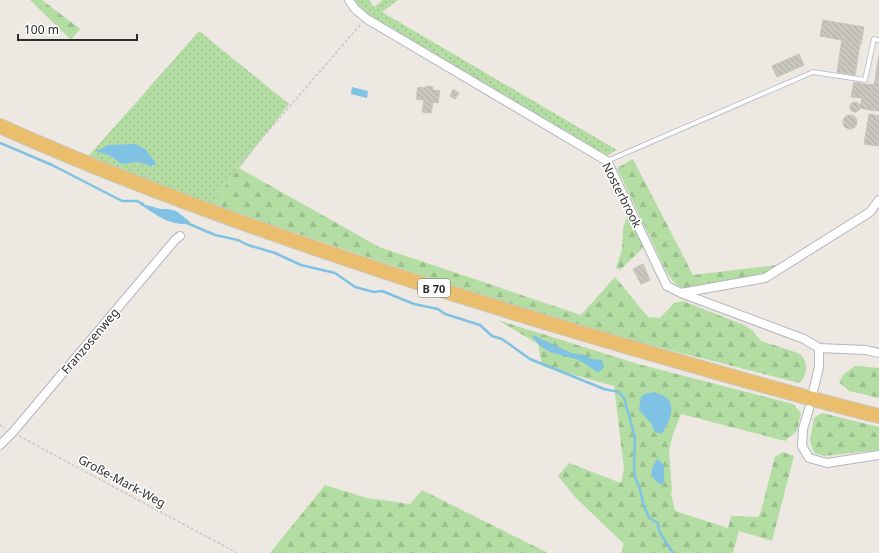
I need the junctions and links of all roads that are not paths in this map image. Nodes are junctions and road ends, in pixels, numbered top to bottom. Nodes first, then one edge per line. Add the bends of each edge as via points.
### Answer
1 (349, 0) edge
2 (879, 40) edge
3 (0, 126) edge
4 (607, 161) junction
5 (879, 200) edge
6 (180, 236) dead end
7 (681, 293) junction
8 (819, 348) junction
9 (879, 353) edge
10 (813, 392) dead end
11 (809, 409) dead end
12 (879, 416) edge
13 (0, 445) edge
14 (879, 455) edge

1 - 4 street, Nosterbrook via 366,18
2 - 4 lane via 874,39 866,80 812,72
3 - 12 highway, B 70 via 101,170 324,252 577,332
4 - 7 street, Nosterbrook via 667,286
5 - 7 street via 870,212 765,278
6 - 13 street, Franzosenweg
7 - 8 street, Nosterbrook via 804,339
8 - 9 street
8 - 10 street via 819,366
11 - 14 street via 803,429 802,446 809,458 827,463

